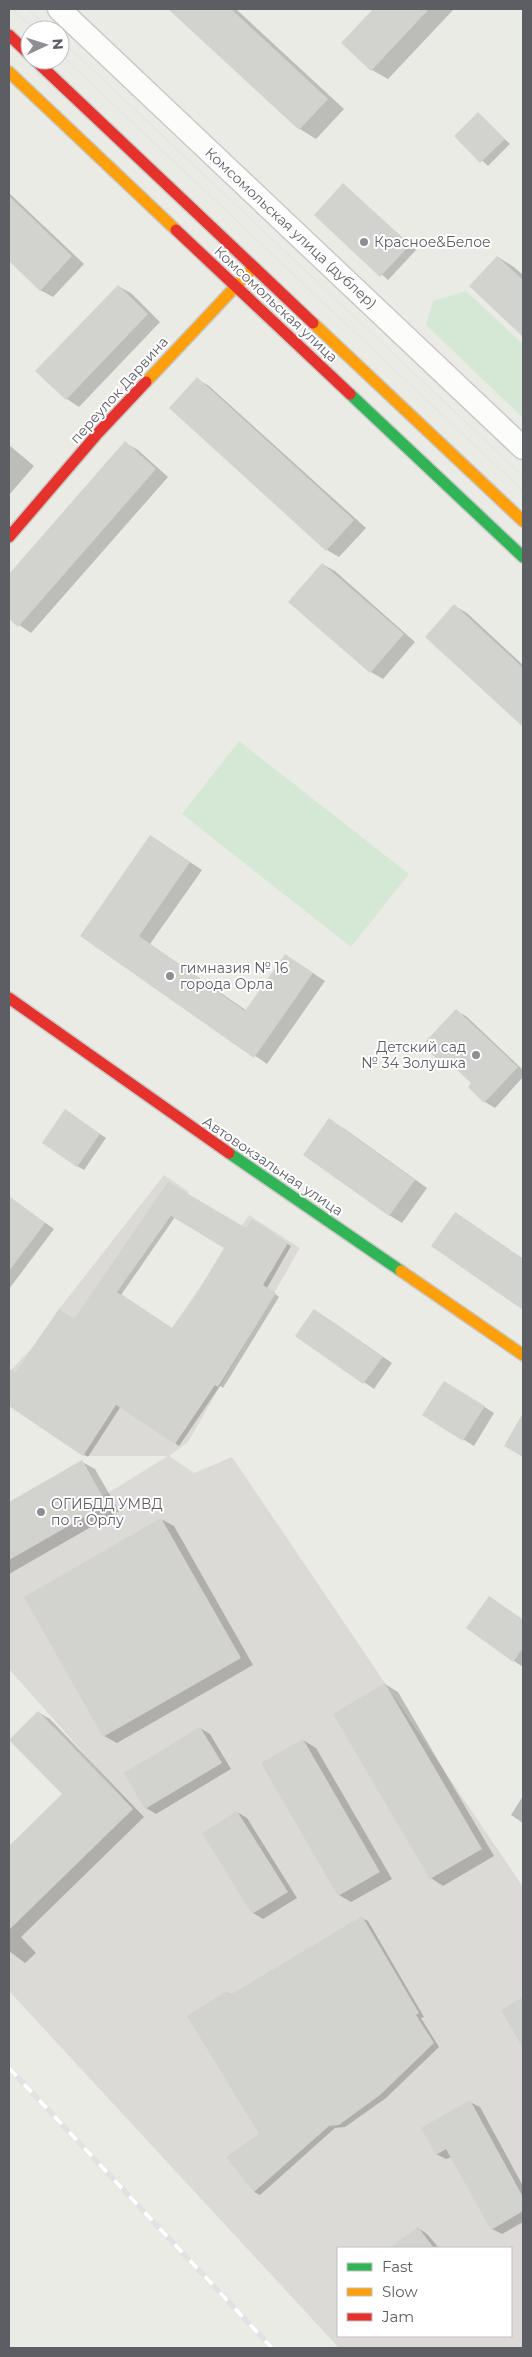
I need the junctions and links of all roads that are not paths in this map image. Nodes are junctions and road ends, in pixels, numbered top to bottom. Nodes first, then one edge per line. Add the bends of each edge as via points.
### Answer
1 (59, 9) edge
2 (9, 35) edge
3 (20, 45) edge
4 (46, 70) edge
5 (9, 72) edge
6 (254, 266) junction
7 (236, 286) junction
8 (523, 448) edge
9 (523, 521) edge
10 (9, 537) edge
11 (523, 557) edge
12 (9, 998) edge
13 (523, 1355) edge

1 - 8 street, Комсомольская улица (дублер)
2 - 3 main road
4 - 6 main road, Комсомольская улица
5 - 7 main road, Комсомольская улица
6 - 7 main road, переулок Дарвина
6 - 9 main road, Комсомольская улица
7 - 10 main road, переулок Дарвина via 98,433
7 - 11 main road, Комсомольская улица
12 - 13 main road, Автовокзальная улица via 190,1128

